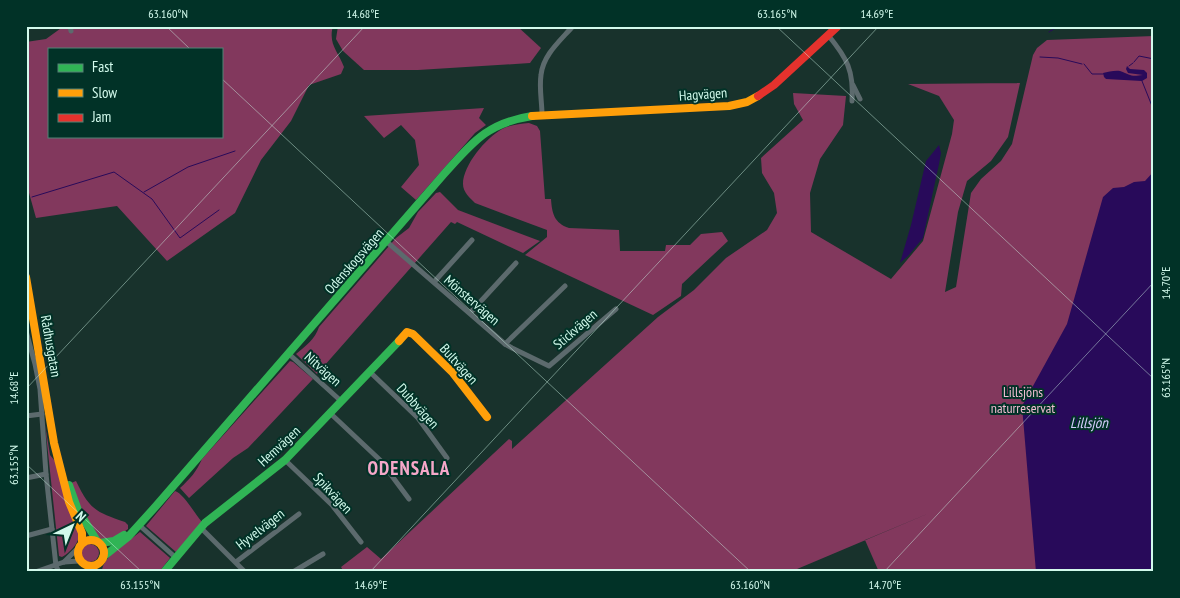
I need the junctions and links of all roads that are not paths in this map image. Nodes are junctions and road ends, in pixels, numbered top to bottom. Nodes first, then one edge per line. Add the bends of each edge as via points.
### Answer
1 (573, 26) edge
2 (838, 26) edge
3 (828, 35) junction
4 (853, 85) junction
5 (860, 99) dead end
6 (852, 101) dead end
7 (542, 115) junction
8 (472, 240) dead end
9 (387, 242) junction
10 (516, 262) dead end
11 (26, 277) edge
12 (434, 282) junction
13 (565, 286) dead end
14 (616, 309) dead end
15 (470, 313) junction
16 (407, 332) joint
17 (27, 335) edge
18 (505, 344) junction
19 (289, 354) junction
20 (549, 366) joint
21 (370, 372) junction
22 (341, 401) junction
23 (330, 413) junction
24 (42, 414) junction
25 (26, 416) edge
26 (487, 417) dead end
27 (51, 419) junction
28 (447, 458) dead end
29 (285, 460) junction
30 (46, 474) junction
31 (26, 478) edge
32 (409, 499) dead end
33 (298, 514) dead end
34 (138, 526) junction
35 (201, 528) junction
36 (52, 529) junction
37 (26, 536) edge
38 (98, 542) junction
39 (361, 542) dead end
40 (80, 545) junction
41 (323, 554) dead end
42 (175, 557) junction
43 (64, 562) junction
44 (236, 562) junction
45 (100, 564) edge
46 (56, 566) junction
47 (85, 566) edge
48 (35, 572) edge
49 (59, 572) edge
50 (164, 572) edge
51 (245, 572) edge
52 (293, 572) edge

1 - 7 street via 543,65 540,76
2 - 3 street, Hagvägen
3 - 4 street via 843,54
3 - 7 street, Hagvägen via 774,85 746,102 729,106
4 - 5 street
4 - 6 street
7 - 9 street, Odenskogsvägen via 509,120 478,137
8 - 12 street
9 - 12 street, Mönstervägen
9 - 19 street, Odenskogsvägen
10 - 15 street
11 - 27 street, Rådhusgatan
12 - 15 street, Mönstervägen
13 - 18 street
14 - 20 street, Stickvägen
15 - 18 street, Mönstervägen
16 - 21 street, Hemvägen
16 - 26 street, Bultvägen via 453,373
17 - 24 street via 36,364
18 - 20 street, Mönstervägen
19 - 22 street, Nitvägen
19 - 34 street, Odenskogsvägen
21 - 22 street, Hemvägen
21 - 28 street, Dubbvägen via 418,418
22 - 23 street, Hemvägen
23 - 29 street, Hemvägen
23 - 32 street via 378,459
24 - 25 street
24 - 30 street
27 - 38 street, Rådhusgatan via 75,503
27 - 40 street, Rådhusgatan via 60,470 82,533
29 - 35 street, Hemvägen
29 - 39 street, Spikvägen via 332,505
30 - 31 street
30 - 36 street
33 - 44 street, Hyvelvägen
34 - 38 street, Odenskogsvägen via 114,541
34 - 42 street
34 - 45 street, Odenskogsvägen
35 - 42 street, Hemvägen
35 - 44 street
36 - 37 street
36 - 46 street
38 - 40 street via 90,540
38 - 45 street via 103,549
40 - 43 street
40 - 47 street via 78,557
41 - 52 street
42 - 50 street, Hemvägen
43 - 46 street
43 - 47 street
44 - 51 street
45 - 47 street
46 - 48 street
46 - 49 street

